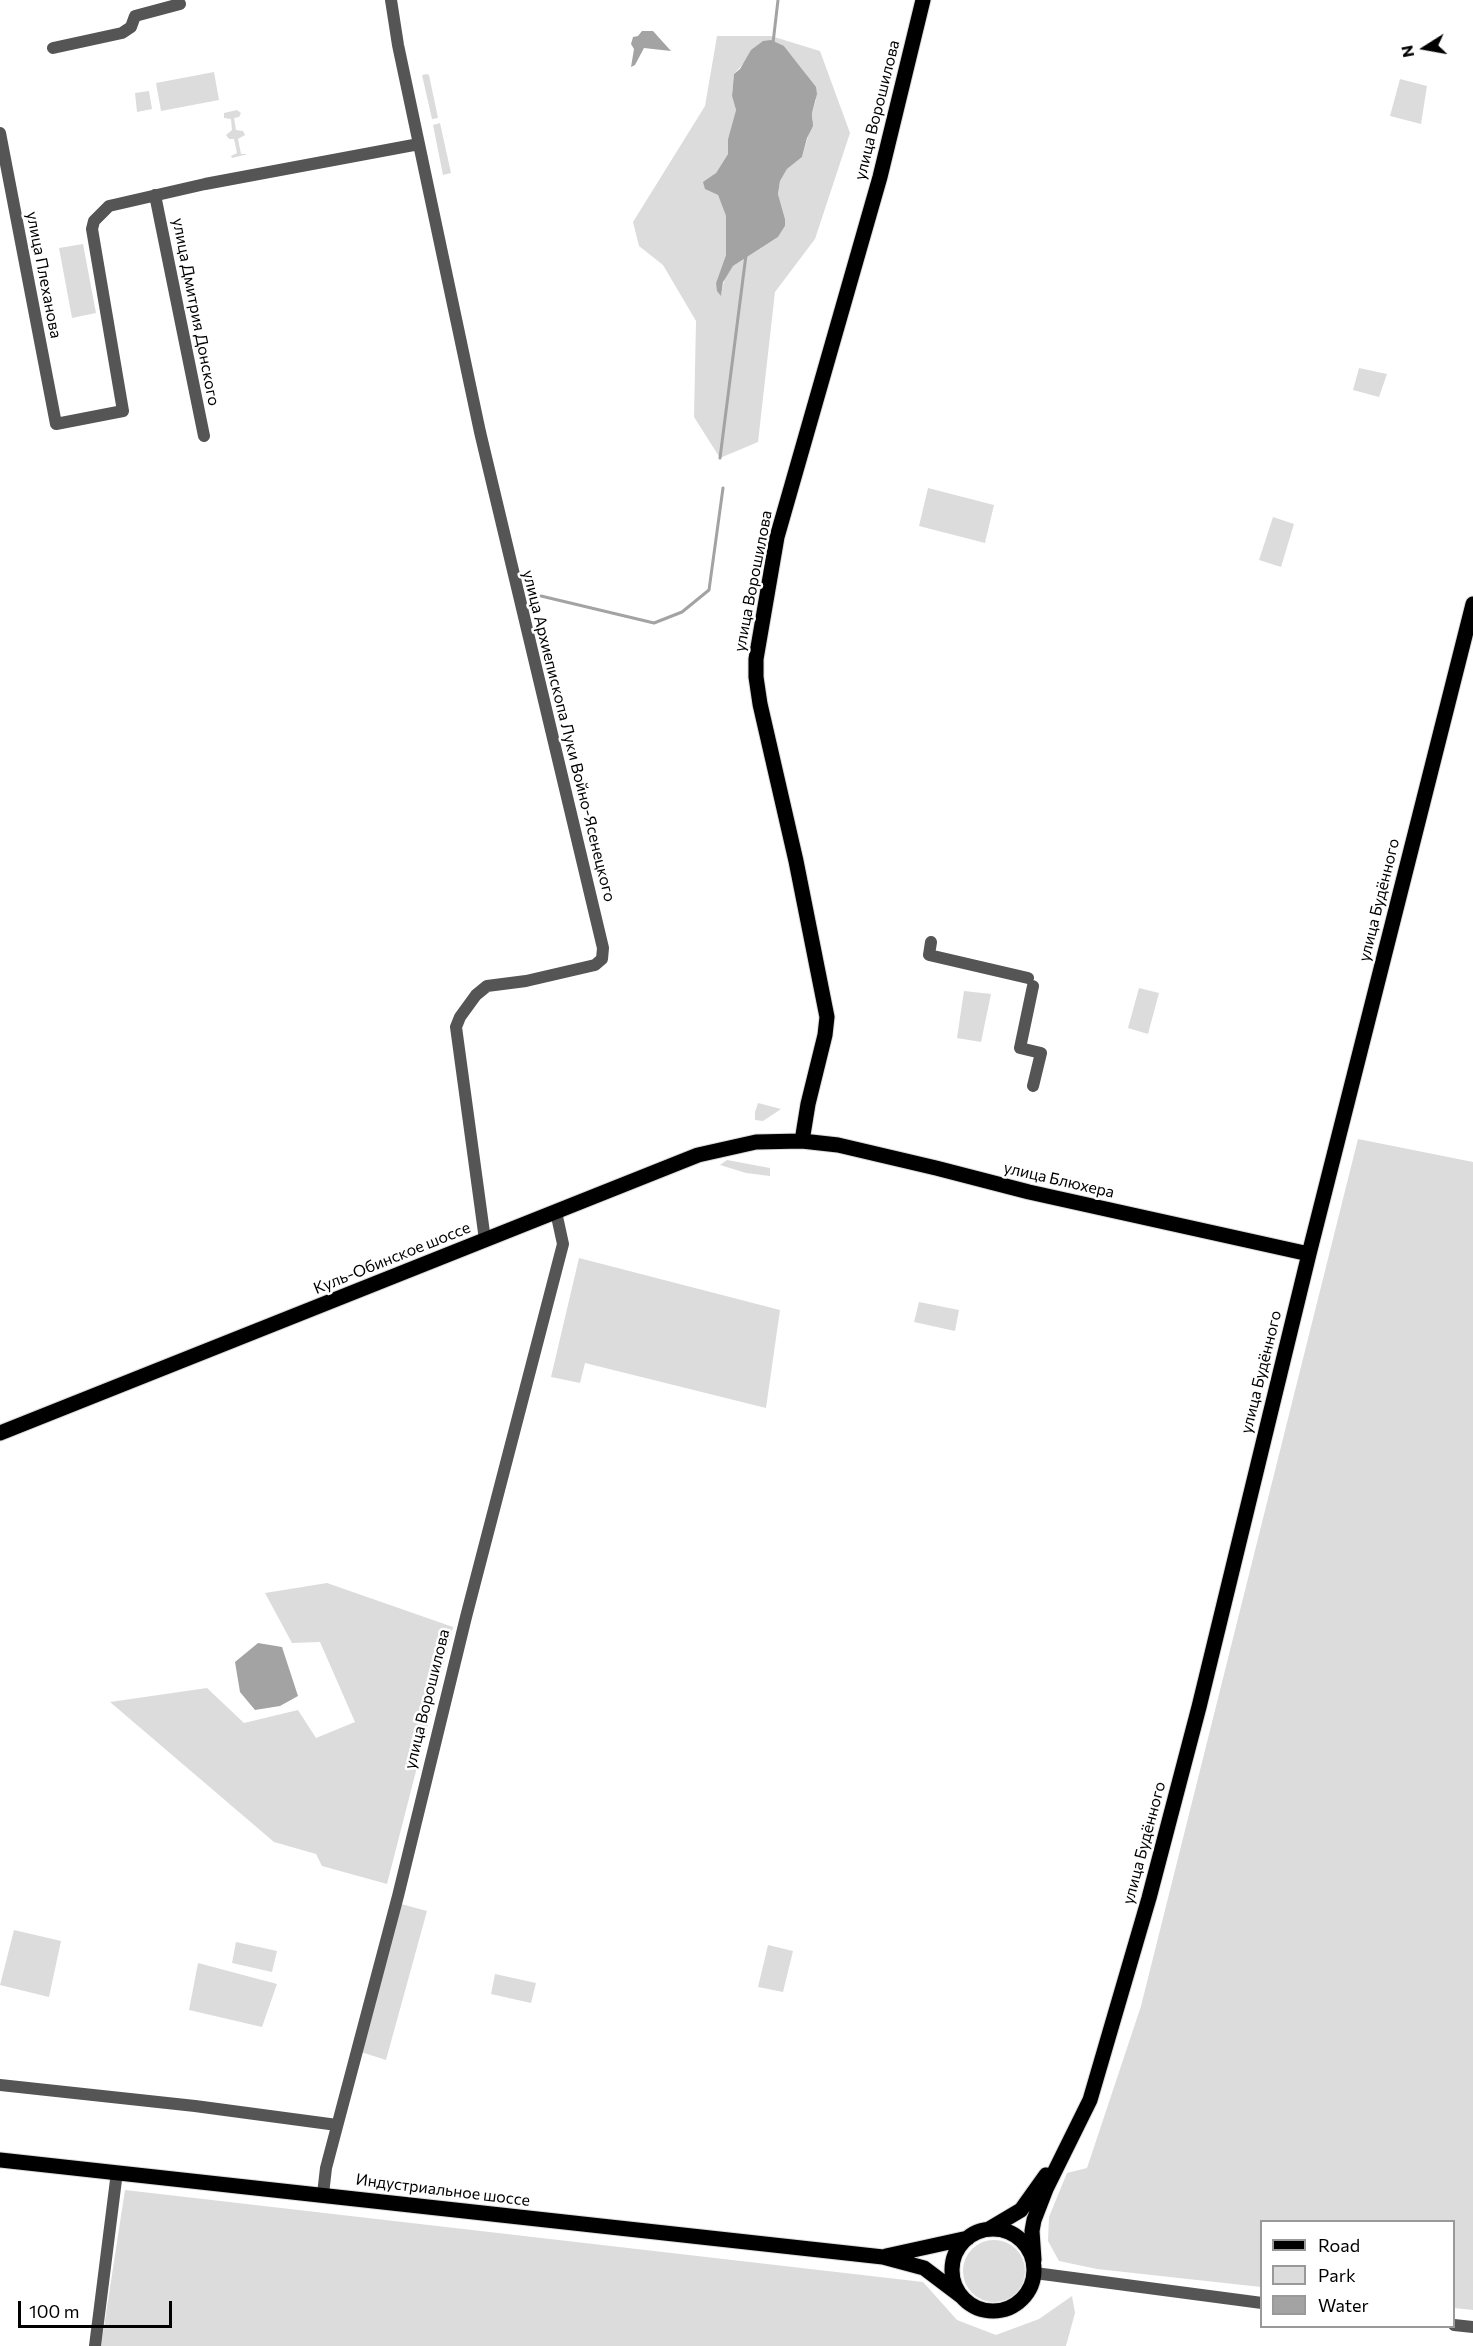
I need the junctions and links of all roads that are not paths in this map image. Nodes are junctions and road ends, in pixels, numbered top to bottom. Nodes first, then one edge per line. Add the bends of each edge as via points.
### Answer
1 (391, 0) edge
2 (923, 0) edge
3 (180, 4) dead end
4 (52, 48) dead end
5 (0, 133) edge
6 (419, 144) junction
7 (155, 195) junction
8 (204, 436) dead end
9 (1473, 604) edge
10 (931, 942) dead end
11 (1033, 1086) dead end
12 (802, 1141) junction
13 (556, 1212) junction
14 (485, 1240) junction
15 (1309, 1254) junction
16 (0, 1433) edge
17 (0, 2085) edge
18 (338, 2125) junction
19 (1069, 2143) junction
20 (0, 2160) edge
21 (117, 2172) junction
22 (323, 2194) junction
23 (989, 2229) junction
24 (972, 2236) junction
25 (883, 2257) junction
26 (1034, 2266) junction
27 (961, 2296) junction
28 (1260, 2303) edge
29 (1455, 2325) edge
30 (1473, 2328) edge
31 (95, 2346) edge

1 - 6 street
2 - 12 main road, улица Ворошилова via 880,177 777,537 756,659 760,704 827,1017
3 - 4 street via 135,16 131,27 122,33
5 - 7 street, улица Плеханова via 56,424 123,411 92,229 94,221 109,206
6 - 7 street
6 - 14 street, улица Архиепископа Луки Войно-Ясенецкого via 493,488 603,948 602,959 595,965 487,986 460,1017 456,1027
7 - 8 street, улица Дмитрия Донского
9 - 15 main road, улица Будённого
10 - 11 street via 929,955 1030,982 1020,1048 1041,1053
12 - 13 main road, Куль-Обинское шоссе via 756,1142 698,1155
12 - 15 main road, улица Блюхера via 838,1145
13 - 14 main road, Куль-Обинское шоссе
13 - 18 street, улица Ворошилова via 562,1244
14 - 16 main road, Куль-Обинское шоссе
15 - 19 main road, улица Будённого via 1149,1898 1093,2090
17 - 18 street
18 - 22 street, улица Ворошилова
19 - 23 main road via 1021,2210
19 - 26 main road via 1034,2220
20 - 21 main road, Индустриальное шоссе
21 - 22 main road, Индустриальное шоссе
21 - 31 street
22 - 25 main road, Индустриальное шоссе
23 - 24 main road
23 - 26 main road via 1004,2230 1018,2237
24 - 25 main road
24 - 27 main road via 959,2246 952,2263 953,2280
25 - 27 main road via 924,2268
26 - 27 main road via 1031,2289 1006,2310 989,2312 973,2307
26 - 28 street
29 - 30 street

